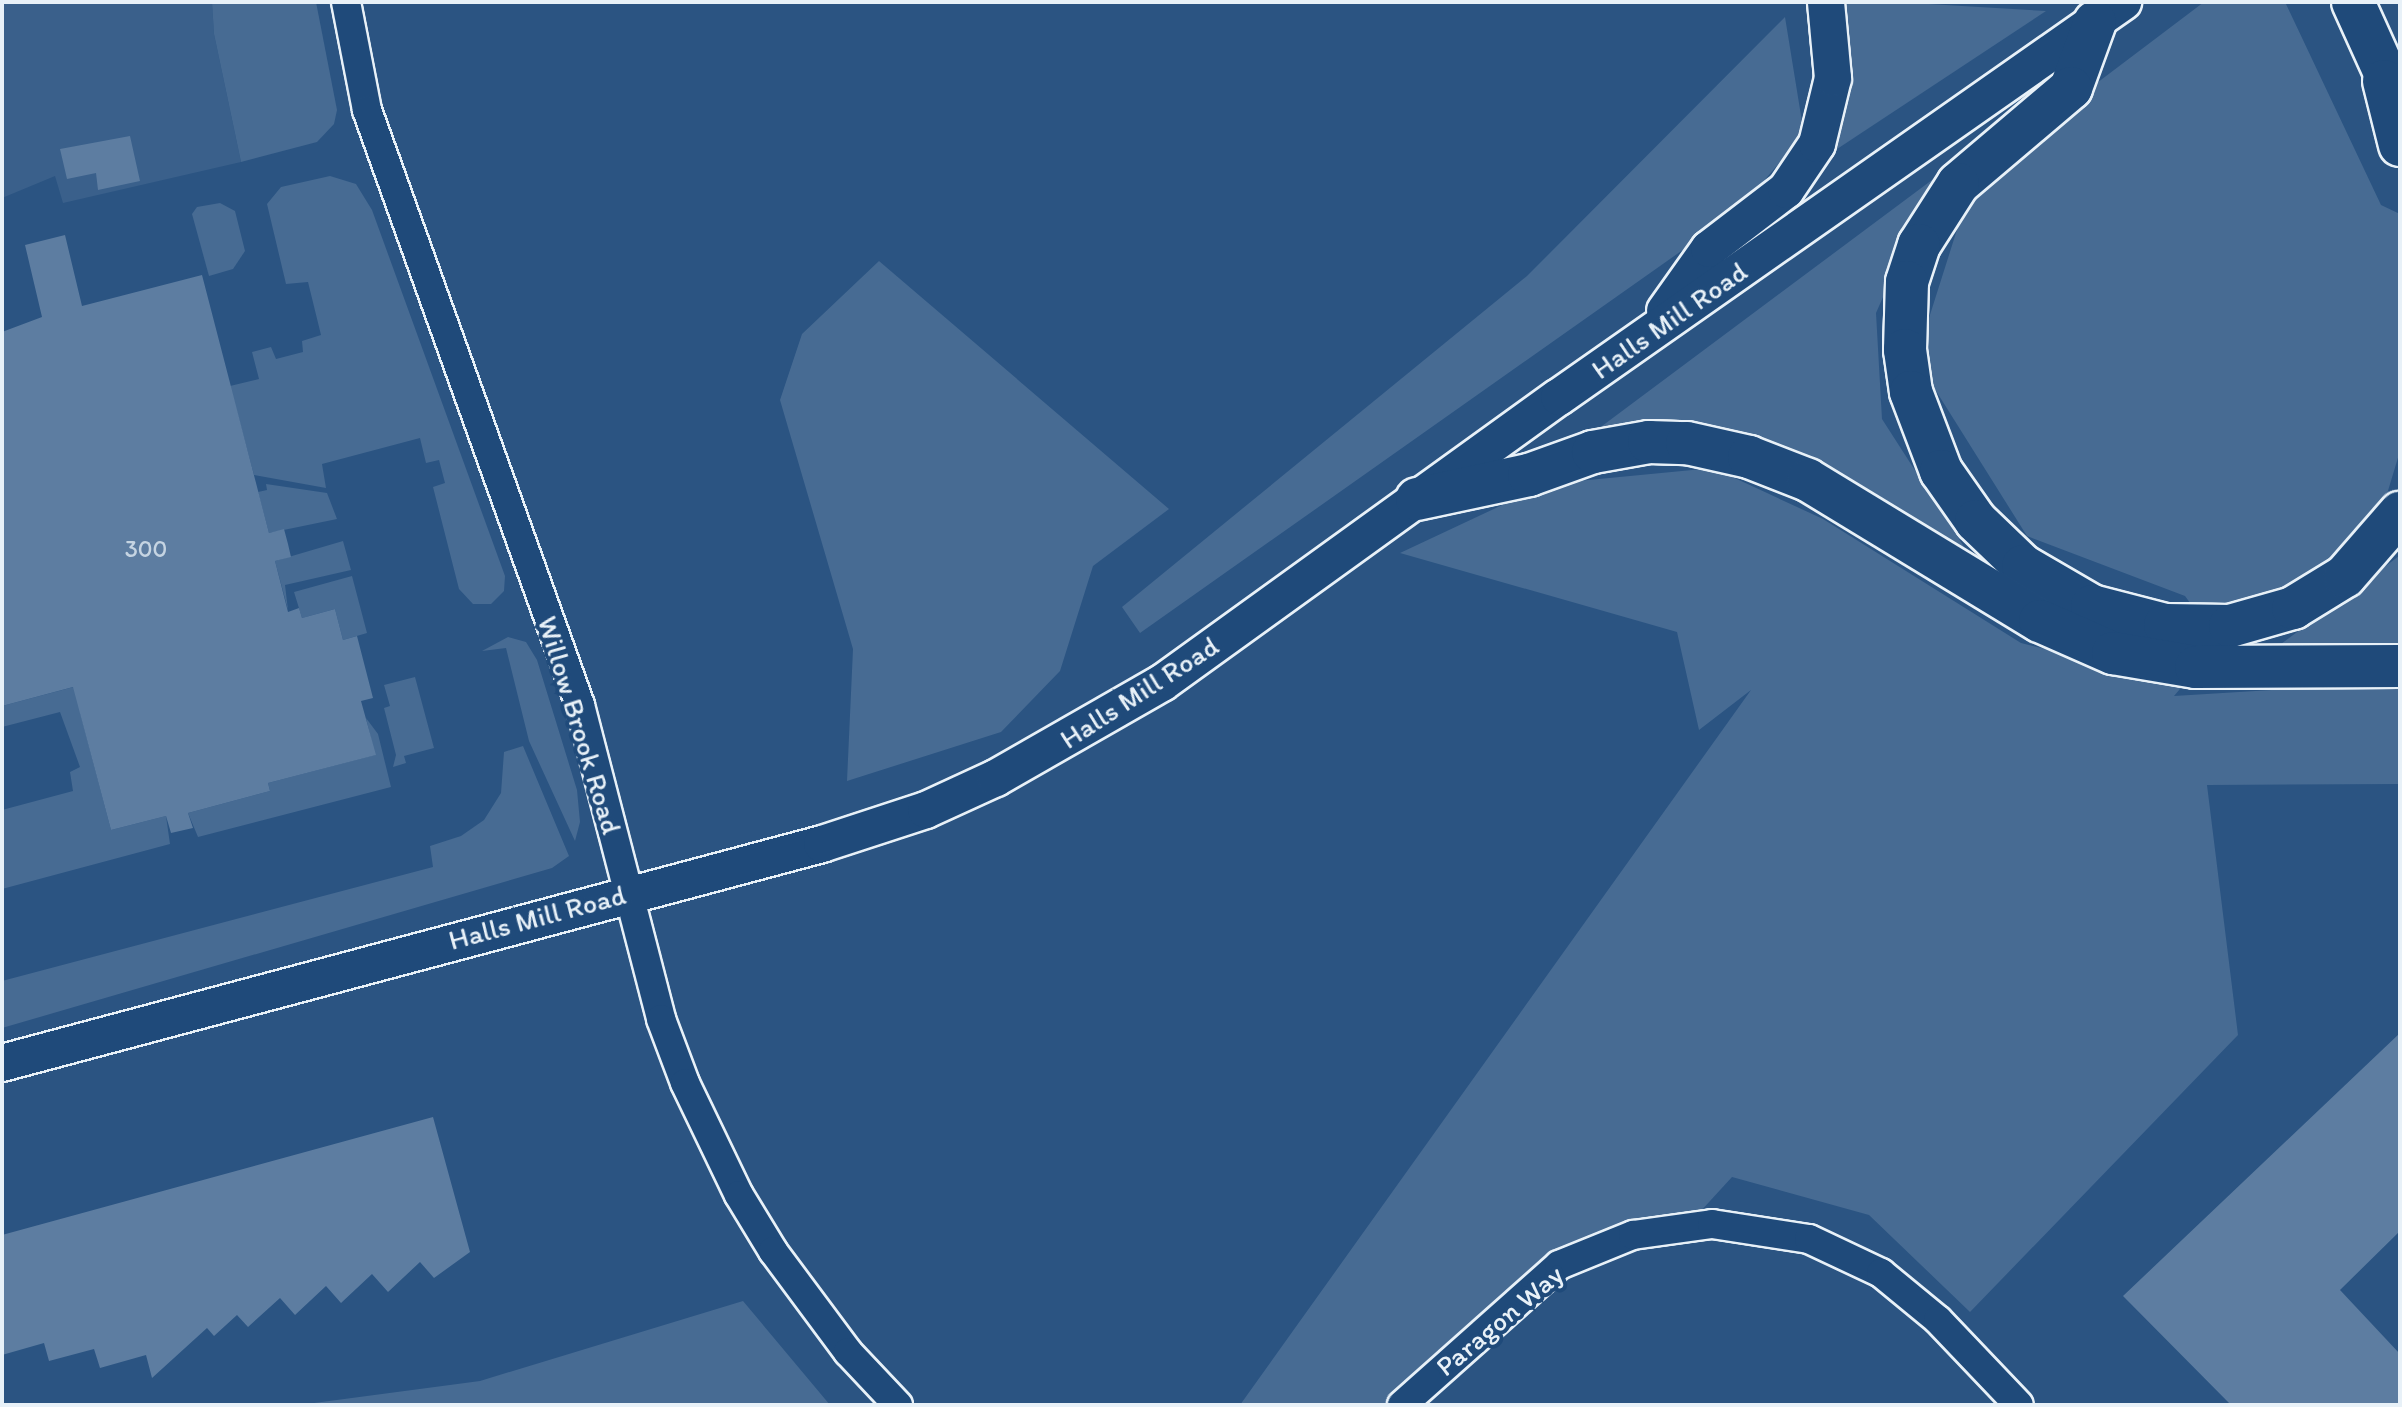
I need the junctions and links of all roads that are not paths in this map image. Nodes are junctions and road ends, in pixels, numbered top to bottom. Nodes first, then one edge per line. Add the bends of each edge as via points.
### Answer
1 (346, 2) edge
2 (1826, 2) edge
3 (2353, 2) edge
4 (2109, 12) edge
5 (2377, 53) junction
6 (2400, 106) edge
7 (2400, 145) edge
8 (1650, 332) junction
9 (1417, 499) junction
10 (2400, 513) edge
11 (2400, 666) edge
12 (629, 893) junction
13 (2, 1063) edge
14 (898, 1405) edge
15 (1402, 1405) edge
16 (2019, 1405) edge

1 - 12 street, Willow Brook Road via 367,110 580,705
2 - 8 main road via 1833,78 1817,144 1786,190 1709,249
3 - 5 highway
4 - 8 main road, Halls Mill Road
4 - 10 highway via 2071,88 1958,184 1919,245 1907,282 1905,350 1911,392 1941,471 1976,521 2023,566 2092,606 2165,625 2230,626 2293,608 2345,576
5 - 6 highway
5 - 7 highway
8 - 9 main road, Halls Mill Road
9 - 11 highway via 1529,475 1593,452 1649,442 1687,443 1749,457 1808,480 2040,621 2113,653 2196,667
9 - 12 main road, Halls Mill Road via 1142,697 996,778 894,822
12 - 13 main road, Halls Mill Road
12 - 14 street, Willow Brook Road via 661,1019 741,1200 807,1301
15 - 16 street, Paragon Way via 1559,1265 1633,1235 1712,1224 1809,1239 1881,1273 1938,1320

